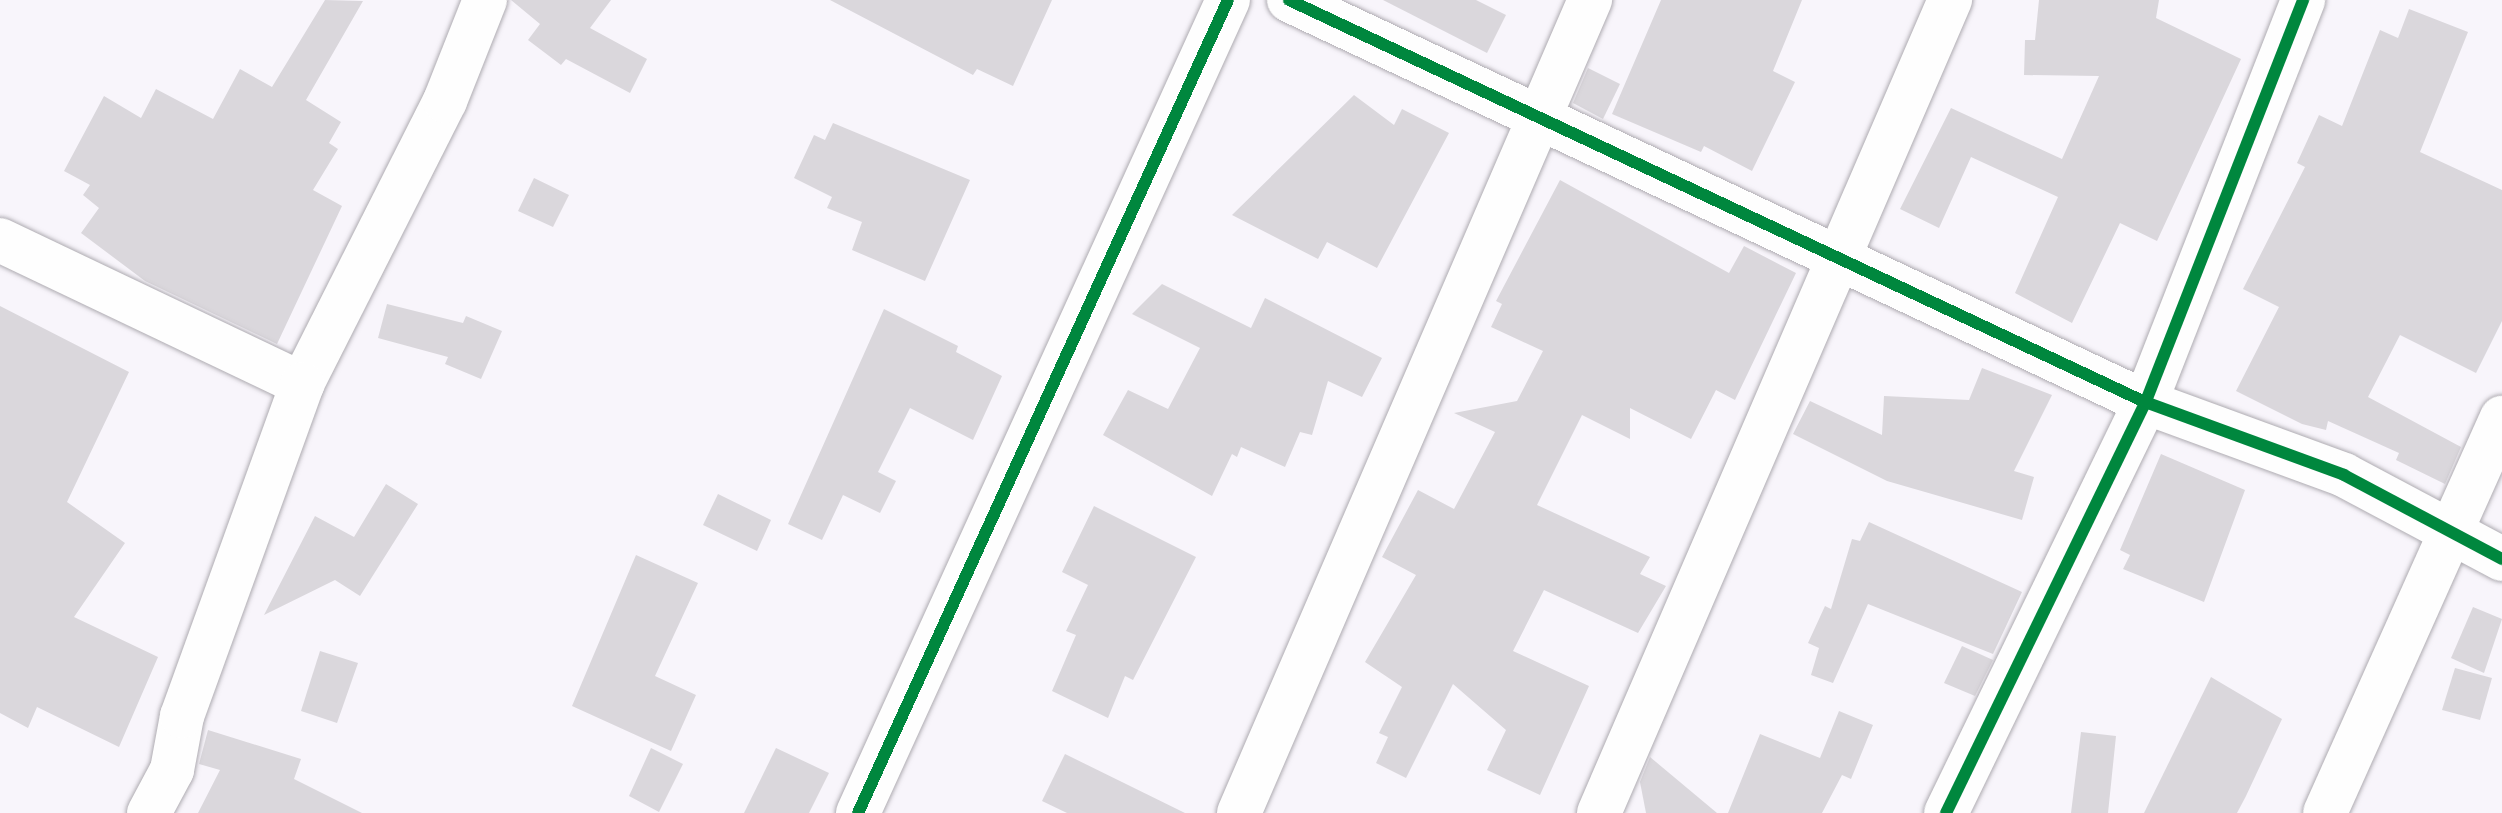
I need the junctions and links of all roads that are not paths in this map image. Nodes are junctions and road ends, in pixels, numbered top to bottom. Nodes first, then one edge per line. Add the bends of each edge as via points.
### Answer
1 (485, 0) edge
2 (1228, 0) edge
3 (1289, 0) edge
4 (1590, 0) edge
5 (1950, 0) edge
6 (2303, 0) edge
7 (0, 240) edge
8 (302, 384) junction
9 (2502, 418) edge
10 (2502, 559) edge
11 (149, 813) edge
12 (858, 813) edge
13 (1239, 813) edge
14 (1599, 813) edge
15 (1946, 813) edge
16 (2325, 813) edge

1 - 8 street via 445,101
2 - 12 street
3 - 10 street via 2145,402 2344,475
4 - 13 street
5 - 14 street
6 - 15 street via 2146,401
7 - 8 street
8 - 11 street via 182,716 172,770
9 - 16 street

